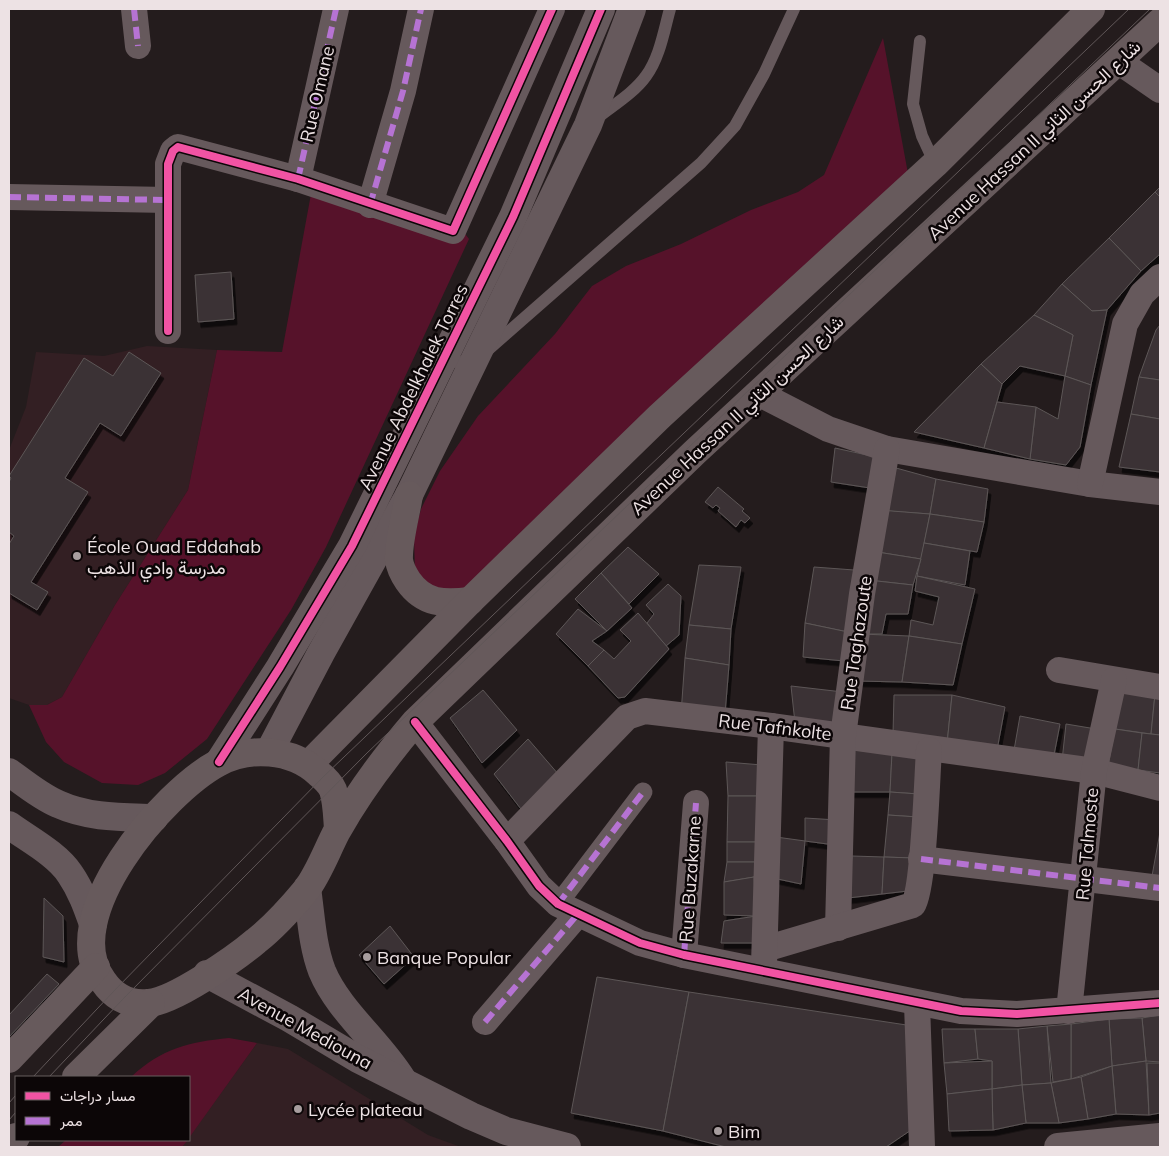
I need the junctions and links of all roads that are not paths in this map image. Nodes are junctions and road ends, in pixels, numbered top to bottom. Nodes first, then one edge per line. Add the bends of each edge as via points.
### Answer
1 (134, 9) edge
2 (336, 9) edge
3 (422, 9) edge
4 (552, 9) edge
5 (601, 9) edge
6 (632, 9) edge
7 (670, 9) edge
8 (794, 9) edge
9 (1091, 9) edge
10 (1160, 22) edge
11 (920, 41) dead end
12 (138, 46) dead end
13 (1118, 61) junction
14 (1160, 90) edge
15 (588, 125) junction
16 (935, 164) junction
17 (298, 179) junction
18 (9, 197) edge
19 (168, 200) junction
20 (370, 205) junction
21 (1160, 277) edge
22 (168, 331) dead end
23 (442, 361) junction
24 (473, 363) junction
25 (760, 394) junction
26 (887, 449) junction
27 (1090, 484) junction
28 (1160, 492) edge
29 (409, 496) junction
30 (470, 601) junction
31 (1059, 670) dead end
32 (1114, 680) junction
33 (1160, 687) edge
34 (415, 722) junction
35 (770, 726) junction
36 (843, 736) junction
37 (929, 750) junction
38 (269, 752) junction
39 (219, 762) junction
40 (309, 764) junction
41 (1094, 771) junction
42 (9, 772) edge
43 (1160, 788) edge
44 (643, 792) dead end
45 (696, 803) dead end
46 (154, 818) junction
47 (9, 825) edge
48 (338, 829) junction
49 (507, 841) junction
50 (921, 859) junction
51 (1084, 877) junction
52 (307, 888) junction
53 (1160, 888) edge
54 (567, 909) junction
55 (93, 924) junction
56 (838, 928) junction
57 (684, 955) junction
58 (764, 960) junction
59 (96, 967) junction
60 (207, 974) junction
61 (1160, 1003) edge
62 (151, 1004) junction
63 (917, 1004) junction
64 (1069, 1011) junction
65 (485, 1022) dead end
66 (9, 1059) edge
67 (77, 1076) edge
68 (403, 1080) junction
69 (1155, 1140) edge
70 (567, 1147) edge
71 (922, 1147) edge
72 (1058, 1147) edge

1 - 12 street
2 - 17 street, Rue Omane
3 - 20 street via 403,91
4 - 20 street via 454,230
5 - 23 street, Avenue Abdelkhalek Torres via 513,217
6 - 15 street
7 - 15 lane via 655,60 647,75
8 - 24 lane via 735,126 701,163
9 - 16 highway
10 - 13 highway, Avenue Hassan II شارع الحسن الثاني
11 - 16 lane via 914,104 922,136
13 - 14 street
13 - 25 highway, Avenue Hassan II شارع الحسن الثاني
15 - 24 street
16 - 30 highway via 660,416
17 - 19 street via 178,147 168,164
17 - 20 street
18 - 19 street
19 - 22 street
21 - 27 street via 1142,294 1124,324
23 - 24 lane
23 - 39 street, Avenue Abdelkhalek Torres via 352,546
24 - 29 street
25 - 26 street via 828,429
25 - 34 highway, Avenue Hassan II شارع الحسن الثاني via 695,452
26 - 27 street
26 - 36 street, Rue Taghazoute via 862,594
27 - 28 street
29 - 30 highway via 399,558 405,576 414,590 427,600 446,604
29 - 38 street
30 - 40 highway
31 - 32 street
32 - 33 street
32 - 41 street, Rue Talmoste
34 - 48 highway, Avenue Hassan II شارع الحسن الثاني via 379,766
34 - 49 street
35 - 36 street, Rue Tafnkolte
35 - 49 street, Rue Tafnkolte via 656,711 635,713 627,717
35 - 58 street
36 - 37 street, Rue Tafnkolte
36 - 56 street, Rue Taghazoute
37 - 41 street, Rue Tafnkolte
37 - 50 street
38 - 39 highway via 242,754
38 - 40 highway via 294,756
39 - 46 highway
40 - 48 highway via 332,787
41 - 43 street, Rue Tafnkolte
41 - 51 street, Rue Talmoste
42 - 46 street via 57,804 75,810 102,817
44 - 54 street
45 - 57 street, Rue Buzakarne
46 - 55 highway via 115,868
47 - 55 street via 69,872 81,892
48 - 52 highway, Avenue Hassan II شارع الحسن الثاني
49 - 54 street via 539,886
50 - 51 street
50 - 56 street via 917,898 909,907
51 - 53 street
51 - 64 street, Rue Talmoste
52 - 60 highway, Avenue Hassan II شارع الحسن الثاني via 256,941
52 - 68 street, Avenue Mediouna via 317,953 328,983
54 - 57 street via 640,943
54 - 65 street
55 - 59 highway via 91,946
56 - 58 street
57 - 58 street
58 - 63 street
59 - 62 highway via 103,982 122,1000
59 - 66 highway
60 - 62 highway, Avenue Hassan II شارع الحسن الثاني
60 - 68 street, Avenue Mediouna
61 - 64 street
62 - 67 highway
63 - 64 street via 1008,1014
63 - 71 street
68 - 70 street, Avenue Mediouna via 470,1116 506,1131
69 - 72 street

